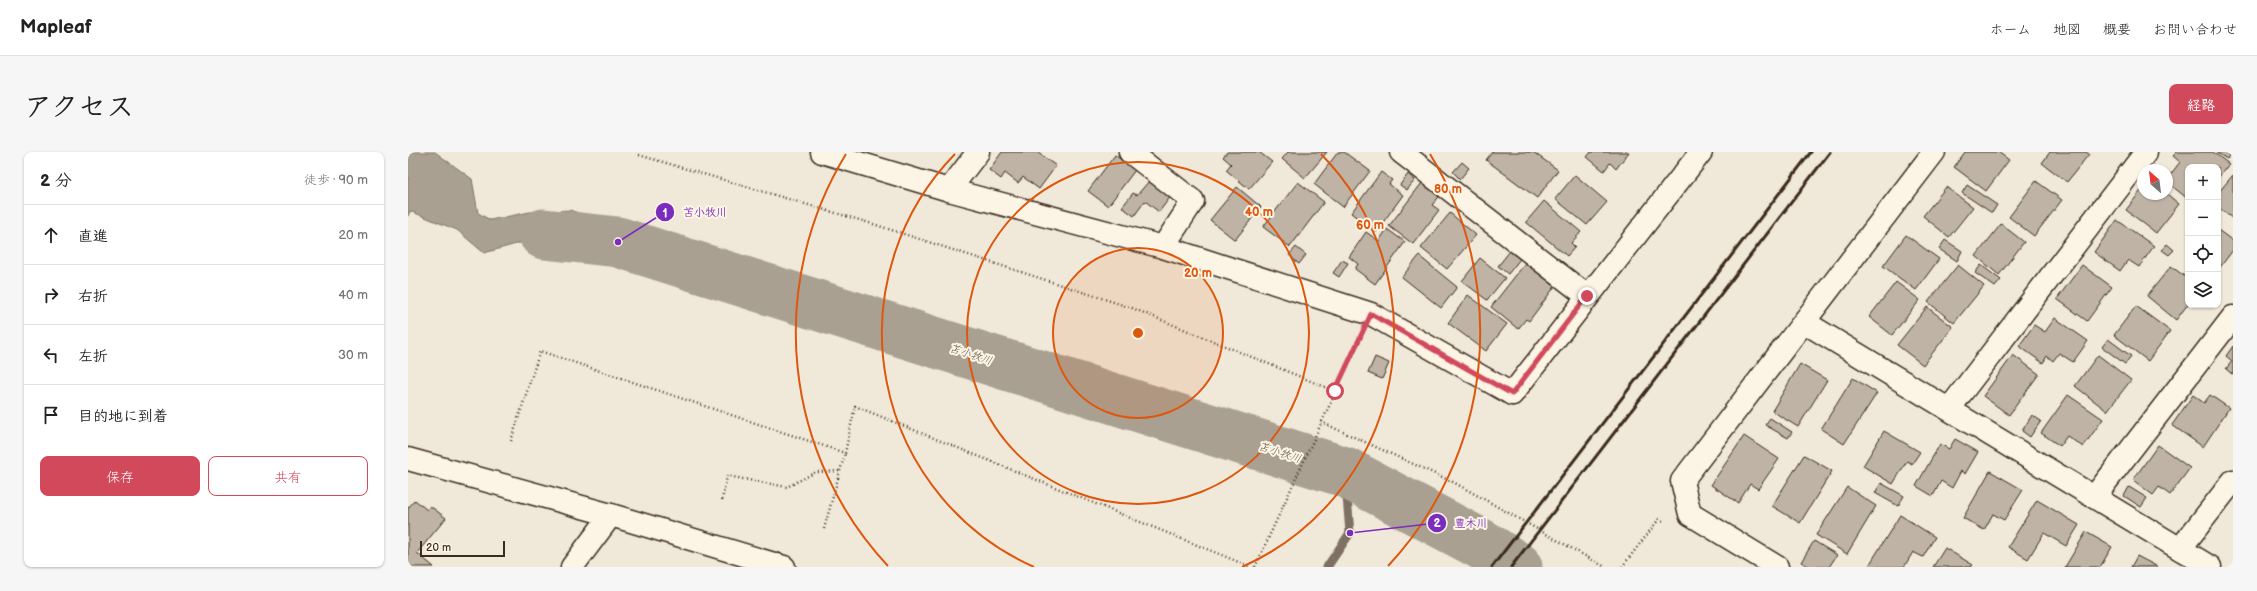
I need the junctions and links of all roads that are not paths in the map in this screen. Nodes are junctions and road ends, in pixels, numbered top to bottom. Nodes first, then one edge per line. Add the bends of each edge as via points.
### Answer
1 (822, 152) edge
2 (978, 152) edge
3 (1130, 152) edge
4 (1401, 152) edge
5 (1934, 152) edge
6 (2146, 152) edge
7 (1695, 154) edge
8 (949, 190) junction
9 (1163, 247) junction
10 (1587, 296) junction
11 (2233, 317) edge
12 (1804, 322) junction
13 (1949, 409) junction
14 (408, 459) edge
15 (2233, 481) edge
16 (2095, 496) junction
17 (611, 515) junction
18 (2180, 549) junction
19 (572, 567) edge
20 (784, 567) edge
21 (1777, 567) edge
22 (2210, 567) edge

1 - 8 street
2 - 8 street
3 - 9 street via 1193,201
4 - 10 street
5 - 12 street
6 - 13 street
7 - 10 street
8 - 9 street
9 - 10 street via 1371,314 1512,394
11 - 16 street
12 - 13 street
12 - 21 street via 1682,481 1690,514
13 - 16 street
14 - 17 street
15 - 18 street
16 - 18 street
17 - 19 street
17 - 20 street
18 - 22 street

